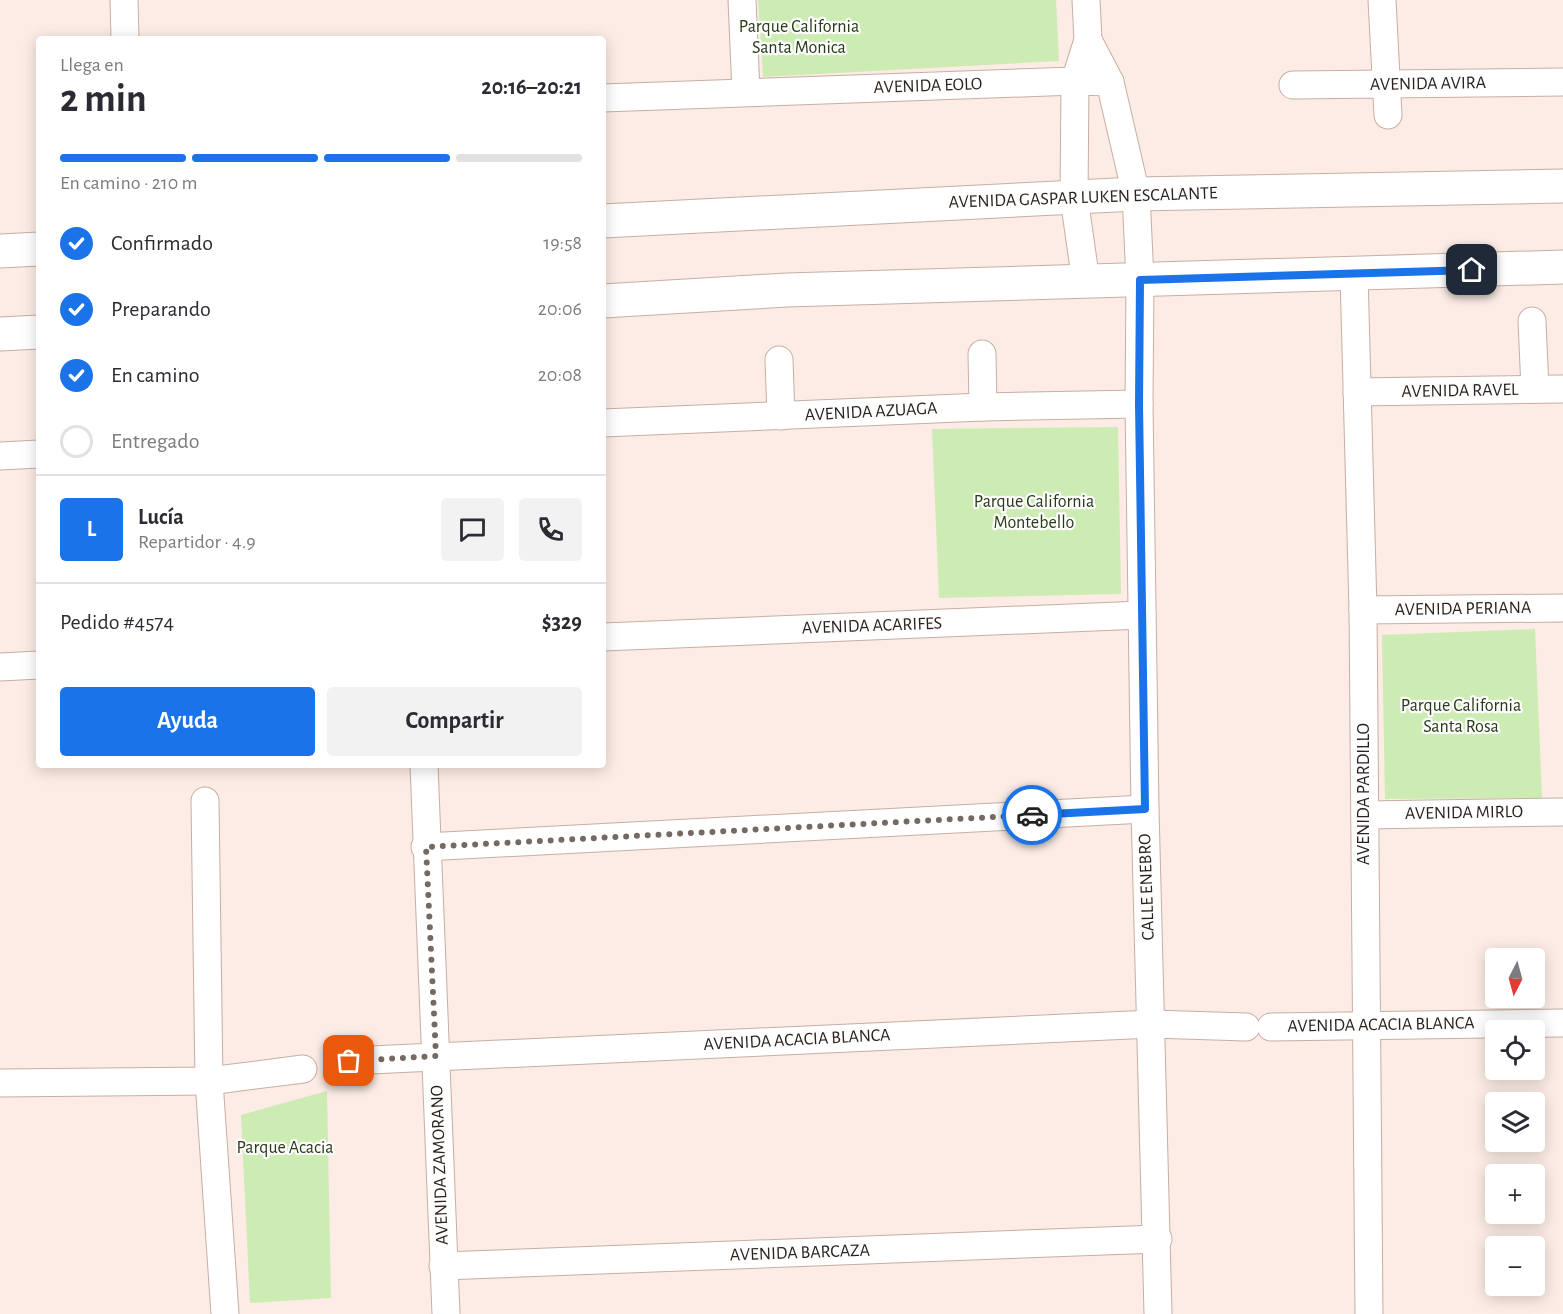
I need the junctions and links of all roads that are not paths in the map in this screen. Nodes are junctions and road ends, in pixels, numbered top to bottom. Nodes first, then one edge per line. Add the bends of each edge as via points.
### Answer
1 (124, 0) edge
2 (742, 0) edge
3 (1086, 0) edge
4 (1382, 0) edge
5 (125, 36) edge
6 (1088, 40) junction
7 (1075, 81) junction
8 (1110, 82) junction
9 (1563, 82) edge
10 (1293, 86) dead end
11 (1385, 86) junction
12 (746, 92) junction
13 (606, 98) edge
14 (1388, 115) dead end
15 (1563, 186) edge
16 (1136, 194) junction
17 (1074, 198) junction
18 (606, 221) edge
19 (36, 249) edge
20 (0, 251) edge
21 (1563, 267) edge
22 (1354, 274) junction
23 (1140, 280) junction
24 (1086, 282) junction
25 (606, 301) edge
26 (1532, 321) dead end
27 (36, 332) edge
28 (0, 334) edge
29 (982, 354) dead end
30 (779, 360) dead end
31 (1535, 389) junction
32 (1563, 389) edge
33 (1357, 392) junction
34 (1139, 404) junction
35 (983, 407) junction
36 (781, 416) junction
37 (606, 423) edge
38 (36, 454) edge
39 (0, 456) edge
40 (1563, 608) edge
41 (1363, 610) junction
42 (1142, 615) junction
43 (606, 637) edge
44 (36, 665) edge
45 (0, 667) edge
46 (424, 768) edge
47 (205, 801) dead end
48 (1145, 809) junction
49 (1563, 812) edge
50 (1365, 815) junction
51 (426, 847) junction
52 (1563, 1023) edge
53 (1152, 1024) junction
54 (1365, 1025) junction
55 (436, 1056) junction
56 (349, 1061) dead end
57 (303, 1070) dead end
58 (209, 1081) junction
59 (0, 1083) edge
60 (1158, 1239) junction
61 (443, 1266) junction
62 (225, 1314) edge
63 (446, 1314) edge
64 (1158, 1314) edge
65 (1369, 1314) edge

1 - 5 street
2 - 12 street
3 - 6 street
4 - 11 street
6 - 7 street
6 - 8 street, CALLE ENEBRO
7 - 8 street, AVENIDA EOLO
7 - 12 street, AVENIDA EOLO
7 - 17 street
8 - 16 street, CALLE ENEBRO
9 - 11 street, AVENIDA AVIRA
10 - 11 street, AVENIDA AVIRA
11 - 14 street
12 - 13 street, AVENIDA EOLO
15 - 16 street, AVENIDA GASPAR LUKEN ESCALANTE
16 - 17 street, AVENIDA GASPAR LUKEN ESCALANTE
16 - 23 street, CALLE ENEBRO
17 - 18 street, AVENIDA GASPAR LUKEN ESCALANTE
17 - 24 street
19 - 20 street
21 - 22 street
22 - 23 street
22 - 33 street, AVENIDA PARDILLO
23 - 24 street
23 - 34 street, CALLE ENEBRO
24 - 25 street via 787,290
26 - 31 street
27 - 28 street
29 - 35 street
30 - 36 street
31 - 32 street, AVENIDA RAVEL
31 - 33 street, AVENIDA RAVEL
33 - 41 street, AVENIDA PARDILLO
34 - 35 street, AVENIDA AZUAGA
34 - 42 street, CALLE ENEBRO
35 - 36 street, AVENIDA AZUAGA
36 - 37 street, AVENIDA AZUAGA
38 - 39 street
40 - 41 street, AVENIDA PERIANA
41 - 50 street, AVENIDA PARDILLO
42 - 43 street, AVENIDA ACARIFES
42 - 48 street, CALLE ENEBRO
44 - 45 street
46 - 51 street, AVENIDA ZAMORANO
47 - 58 street
48 - 51 street
48 - 53 street, CALLE ENEBRO
49 - 50 street, AVENIDA MIRLO
50 - 54 street, AVENIDA PARDILLO
51 - 55 street, AVENIDA ZAMORANO
52 - 54 street, AVENIDA ACACIA BLANCA
53 - 54 street, AVENIDA ACACIA BLANCA
53 - 55 street, AVENIDA ACACIA BLANCA
53 - 60 street, CALLE ENEBRO
54 - 65 street, AVENIDA PARDILLO
55 - 56 street, AVENIDA ACACIA BLANCA
55 - 61 street, AVENIDA ZAMORANO
57 - 58 street
58 - 59 street
58 - 62 street
60 - 61 street, AVENIDA BARCAZA
60 - 64 street, CALLE ENEBRO
61 - 63 street, AVENIDA ZAMORANO

